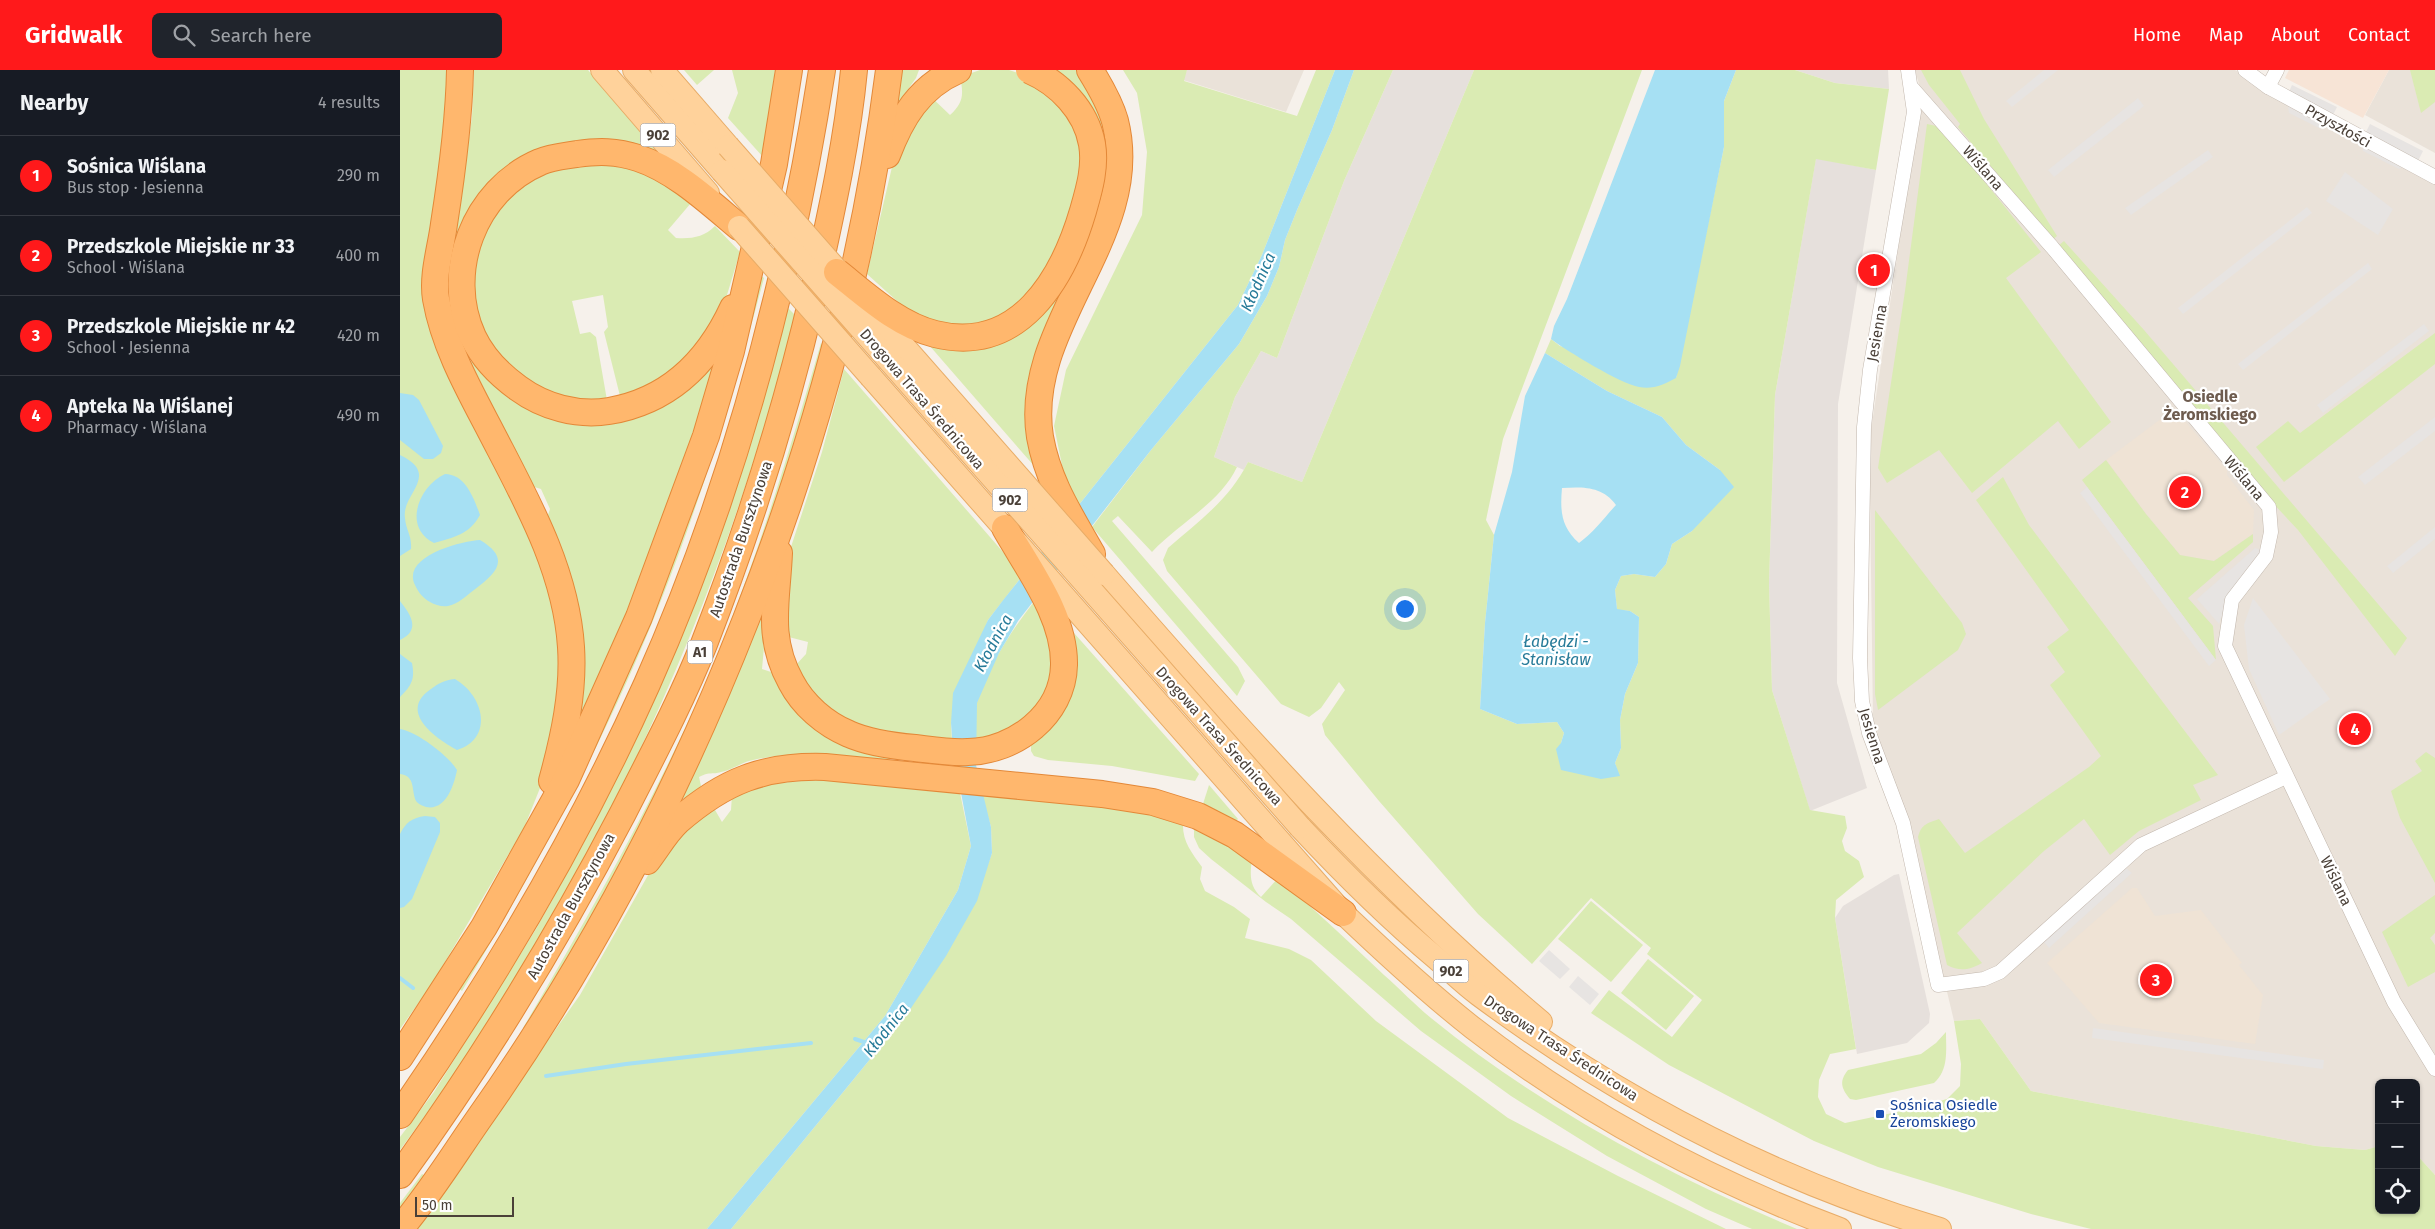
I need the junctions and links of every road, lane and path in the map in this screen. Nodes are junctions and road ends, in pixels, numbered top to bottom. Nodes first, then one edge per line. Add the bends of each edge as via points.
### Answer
1 (460, 70) edge
2 (602, 70) edge
3 (634, 70) edge
4 (662, 70) edge
5 (789, 70) edge
6 (822, 70) edge
7 (854, 70) edge
8 (889, 70) edge
9 (958, 70) edge
10 (1029, 70) edge
11 (1090, 70) edge
12 (1908, 70) edge
13 (2245, 70) edge
14 (2276, 70) edge
15 (2268, 87) junction
16 (1912, 88) junction
17 (2435, 177) edge
18 (710, 200) junction
19 (866, 210) junction
20 (739, 227) joint
21 (751, 271) junction
22 (837, 272) junction
23 (780, 526) junction
24 (1005, 528) junction
25 (1104, 574) junction
26 (2286, 777) junction
27 (536, 834) junction
28 (1280, 855) junction
29 (613, 905) junction
30 (1343, 913) joint
31 (400, 1057) edge
32 (2435, 1069) edge
33 (1622, 1090) junction
34 (400, 1114) edge
35 (400, 1174) edge
36 (400, 1229) edge
37 (1840, 1229) edge
38 (1940, 1229) edge

1 - 27 highway via 456,144 437,266 436,297 456,360 551,559 562,592 571,647 563,740
2 - 18 main road, 902
3 - 33 main road, Drogowa Trasa Średnicowa / 902, bridge via 1300,827 1368,898 1478,994
4 - 22 main road, bridge
5 - 21 highway via 774,164
6 - 34 highway, A1 via 800,196 766,345 719,499 670,629 624,733 552,874 476,1002
7 - 35 highway, Autostrada Bursztynowa / A1 via 828,228 785,410 754,508 703,646 657,748 542,961 478,1064
8 - 19 highway
9 - 19 highway via 923,91 898,127
10 - 22 highway, bridge via 1045,77 1066,93 1082,117 1092,144 1092,180 1070,250 1050,286 1032,308 1017,322 993,333 957,338 934,334 905,322
11 - 25 highway, bridge via 1115,121 1119,156 1115,195 1101,239 1044,370 1039,396 1040,436 1055,490
12 - 16 street, Jesienna
13 - 15 street, Przyszłości
14 - 15 street
15 - 17 street, Przyszłości
16 - 26 street, Wiślana via 2052,247 2268,507 2272,532 2266,556 2232,600 2225,646
16 - 26 street, Jesienna via 1914,112 1870,370 1864,427 1860,658 1862,701 1869,733 1902,823 1938,985 1984,979 2000,972 2141,845
18 - 20 highway
18 - 21 highway via 638,158 600,150 560,156 526,170 497,191 485,205 469,238 462,276 462,304 473,337 502,376 546,405 573,412 599,413 633,407 678,383 693,366 722,330
19 - 23 highway via 830,364
20 - 24 main road, Drogowa Trasa Średnicowa / 902, bridge
21 - 27 highway via 706,436 639,617 566,780
22 - 25 main road, bridge
23 - 24 highway via 774,635 791,683 810,708 834,726 860,738 892,746 969,752 996,748 1017,739 1038,724 1053,705 1063,681 1060,636 1048,603
23 - 29 highway via 730,657 684,763
24 - 28 main road, Drogowa Trasa Średnicowa / 902
25 - 33 main road via 1316,811 1380,876 1491,980
26 - 32 street, Wiślana via 2394,1002
27 - 31 highway via 484,927
28 - 29 highway via 1198,816 1153,802 1102,794 794,766 768,770 741,780 712,796 677,822
28 - 30 highway
29 - 36 highway via 564,990 506,1080
30 - 37 main road, Drogowa Trasa Średnicowa / 902 via 1473,1028 1610,1122 1759,1196
33 - 38 main road, Drogowa Trasa Średnicowa / 902 via 1770,1166 1839,1196

